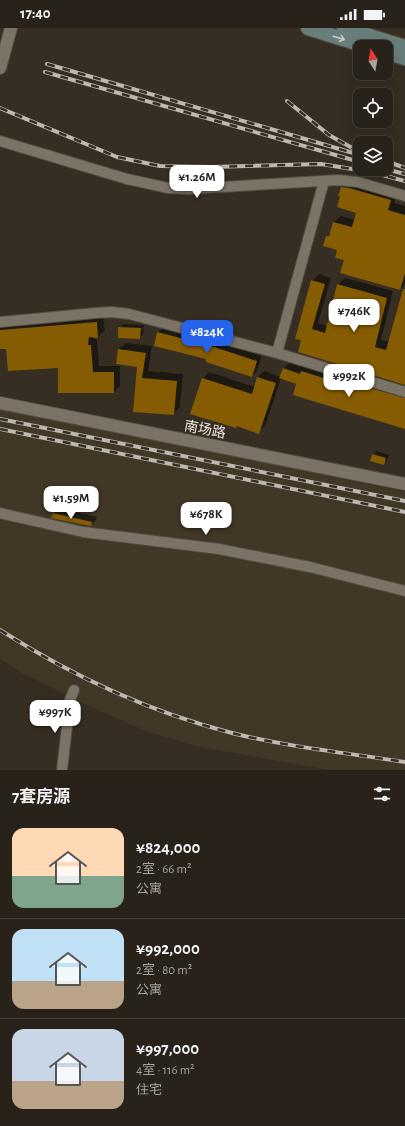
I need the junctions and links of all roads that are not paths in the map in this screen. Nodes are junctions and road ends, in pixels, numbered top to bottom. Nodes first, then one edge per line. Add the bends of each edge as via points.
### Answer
1 (11, 28) edge
2 (308, 28) edge
3 (344, 28) edge
4 (353, 42) edge
5 (405, 47) edge
6 (393, 54) edge
7 (405, 58) edge
8 (0, 68) edge
9 (0, 141) edge
10 (324, 180) junction
11 (405, 196) edge
12 (0, 322) edge
13 (277, 353) junction
14 (405, 392) edge
15 (0, 403) edge
16 (405, 484) edge
17 (0, 513) edge
18 (405, 591) edge
19 (74, 690) dead end
20 (62, 770) edge

1 - 8 street
2 -> 4 main road
3 - 5 main road
6 - 7 main road
9 - 10 street via 127,179 168,188
10 - 11 street via 358,182
10 - 13 street
12 - 13 street via 112,312
13 - 14 street
15 - 16 street, 南场路
17 - 18 street via 83,532 219,549 310,567
19 - 20 street via 70,700

